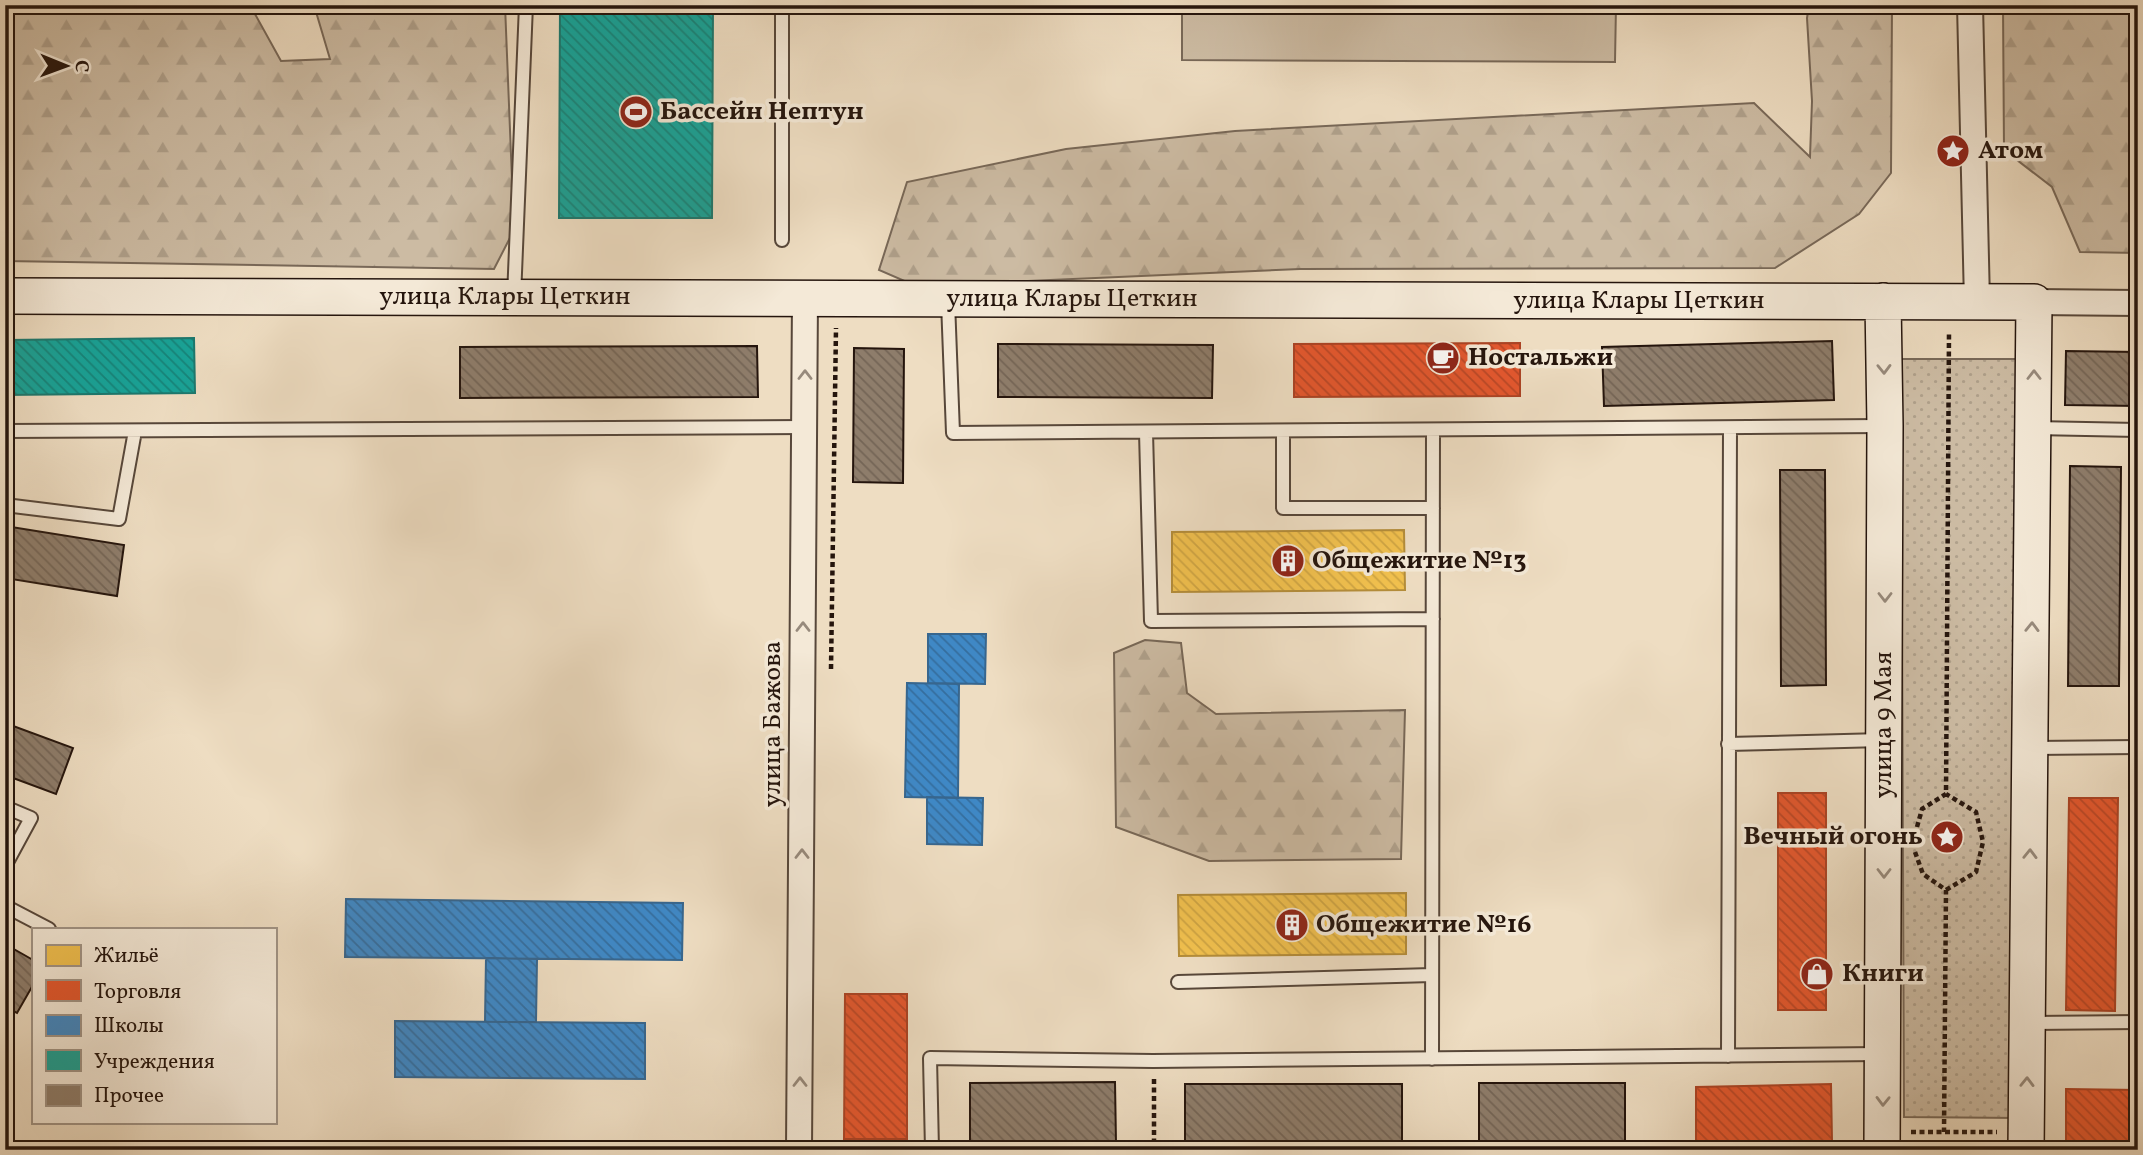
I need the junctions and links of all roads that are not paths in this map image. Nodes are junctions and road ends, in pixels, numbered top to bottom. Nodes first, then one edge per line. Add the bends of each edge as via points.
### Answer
1 (526, 5) edge
2 (782, 5) edge
3 (1970, 5) edge
4 (782, 240) dead end
5 (5, 296) edge
6 (514, 297) junction
7 (805, 298) junction
8 (948, 299) junction
9 (1883, 301) junction
10 (1977, 302) junction
11 (2034, 302) junction
12 (2138, 303) edge
13 (1885, 426) junction
14 (805, 428) junction
15 (1730, 428) junction
16 (2034, 428) junction
17 (2138, 429) edge
18 (1433, 430) junction
19 (5, 431) edge
20 (135, 431) junction
21 (1283, 431) junction
22 (1146, 432) junction
23 (5, 505) edge
24 (1433, 508) junction
25 (1433, 619) junction
26 (1884, 740) junction
27 (1728, 744) junction
28 (2138, 747) edge
29 (2031, 748) junction
30 (5, 807) edge
31 (5, 866) edge
32 (5, 906) edge
33 (47, 928) edge
34 (1432, 975) junction
35 (1178, 982) dead end
36 (2138, 1022) edge
37 (2028, 1023) junction
38 (1884, 1054) junction
39 (1727, 1056) junction
40 (1432, 1059) junction
41 (1882, 1141) edge
42 (2026, 1141) edge
43 (799, 1150) edge
44 (932, 1150) edge

1 - 6 lane
2 - 4 lane
3 - 10 street
5 - 6 street, улица Клары Цеткин
6 - 7 street, улица Клары Цеткин
7 - 8 street, улица Клары Цеткин
14 -> 7 street, улица Бажова
8 - 9 street, улица Клары Цеткин
8 - 22 lane via 953,433
9 - 10 street, улица Клары Цеткин
9 -> 13 street, улица 9 Мая
10 - 11 street, улица Клары Цеткин
11 - 12 street, улица Клары Цеткин
16 -> 11 street
13 - 15 lane
13 -> 26 street, улица 9 Мая
14 - 20 lane
43 -> 14 street, улица Бажова
15 - 18 lane
15 - 27 lane
16 - 17 lane
29 -> 16 street
18 - 21 lane
18 - 24 lane
19 - 20 lane
20 - 23 lane via 119,519
21 - 22 lane
21 - 24 lane via 1283,508
22 - 25 lane via 1151,621
24 - 25 lane
25 - 34 lane
26 - 27 lane
26 -> 38 street, улица 9 Мая
27 - 39 lane
28 - 29 lane
37 -> 29 street
30 - 31 lane via 31,818
32 - 33 lane
34 - 35 lane
34 - 40 lane
36 - 37 lane
42 -> 37 street
38 - 39 lane
38 -> 41 street, улица 9 Мая
39 - 40 lane
40 - 44 lane via 930,1058

